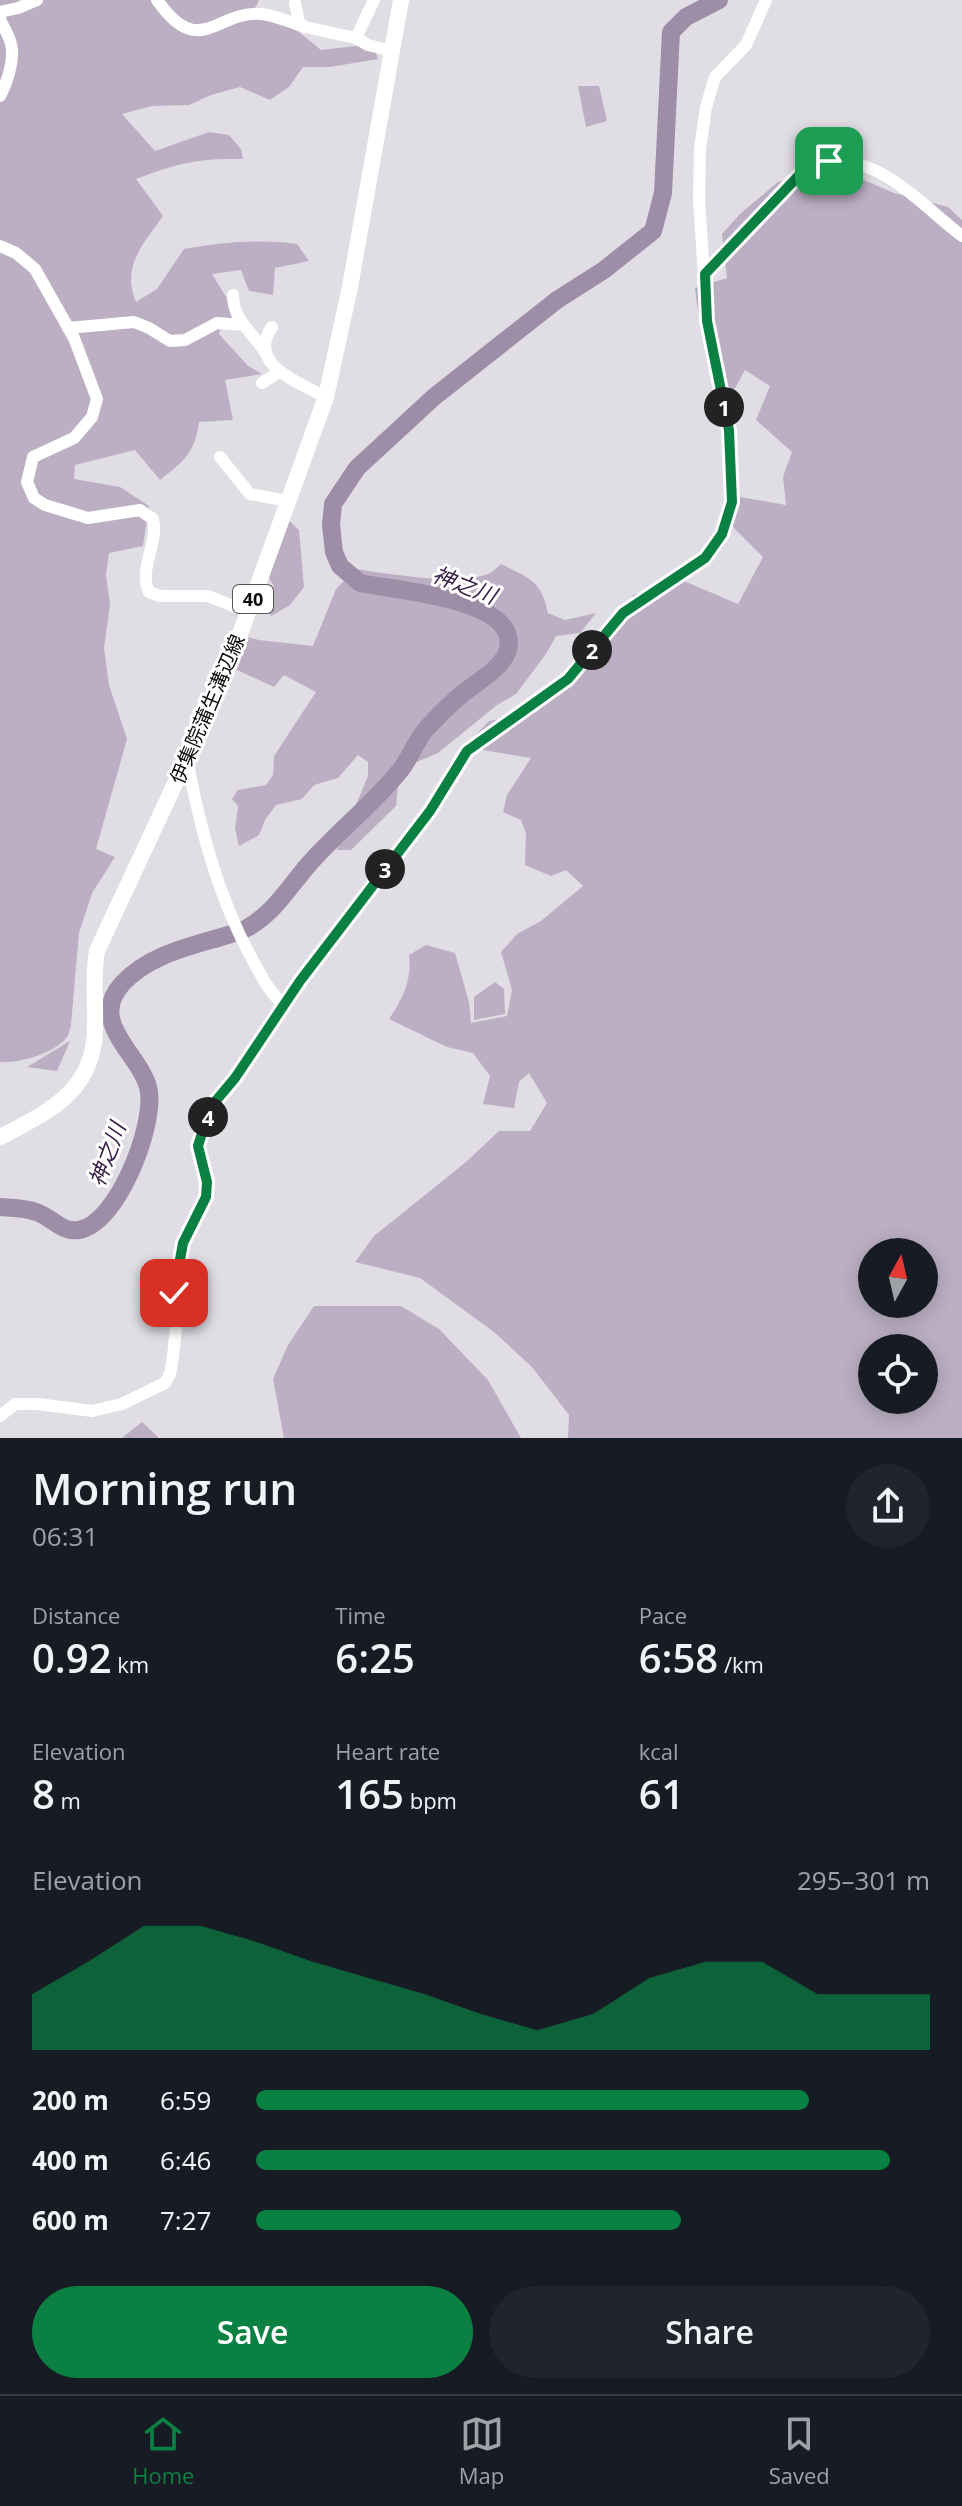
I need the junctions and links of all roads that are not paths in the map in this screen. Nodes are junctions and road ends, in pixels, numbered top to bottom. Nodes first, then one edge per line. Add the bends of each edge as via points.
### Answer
1 (37, 0) edge
2 (157, 0) edge
3 (374, 0) edge
4 (401, 0) edge
5 (766, 0) edge
6 (295, 3) dead end
7 (0, 12) edge
8 (0, 19) edge
9 (305, 27) junction
10 (356, 38) junction
11 (392, 51) junction
12 (0, 96) edge
13 (962, 236) edge
14 (0, 246) edge
15 (705, 274) junction
16 (233, 295) dead end
17 (244, 325) junction
18 (272, 327) dead end
19 (68, 328) junction
20 (265, 352) junction
21 (279, 372) junction
22 (262, 383) dead end
23 (326, 397) junction
24 (220, 457) dead end
25 (288, 501) junction
26 (248, 612) junction
27 (187, 759) junction
28 (284, 1005) junction
29 (0, 1137) edge
30 (0, 1416) edge

1 - 7 street
2 - 9 street via 166,13 198,31 261,14
3 - 10 street
4 - 11 main road, 伊集院蒲生溝辺線 / 40
5 - 15 street via 746,45 715,77 706,107 699,200
6 - 9 street
8 - 12 street via 12,56
9 - 10 street
10 - 11 street
11 - 23 main road, 伊集院蒲生溝辺線 / 40
13 - 15 street via 914,194 876,170 829,161 806,168
14 - 19 street via 35,269
15 - 28 street via 707,321 729,430 732,502 722,534 705,558 623,613 568,679 467,751 430,811
16 - 17 street via 237,318
17 - 19 street via 217,323 185,340 170,341 134,322
17 - 20 street
18 - 20 street
19 - 26 street via 97,399 92,417 74,438 33,457 27,482 34,498 88,518 140,510 156,528 145,584 149,592 208,596
20 - 21 street
21 - 22 street
21 - 23 street
23 - 25 main road, 伊集院蒲生溝辺線 / 40
24 - 25 street via 250,494
25 - 26 main road, 伊集院蒲生溝辺線 / 40
26 - 27 main road, 伊集院蒲生溝辺線 / 40
27 - 28 street via 228,914 271,994
27 - 29 main road, 伊集院蒲生溝辺線 / 40 via 97,951 92,977 95,1028 91,1059 80,1083 60,1104
28 - 30 street via 214,1103 202,1133 198,1146 206,1197 178,1261 176,1328 165,1383 122,1404 92,1411 15,1404

